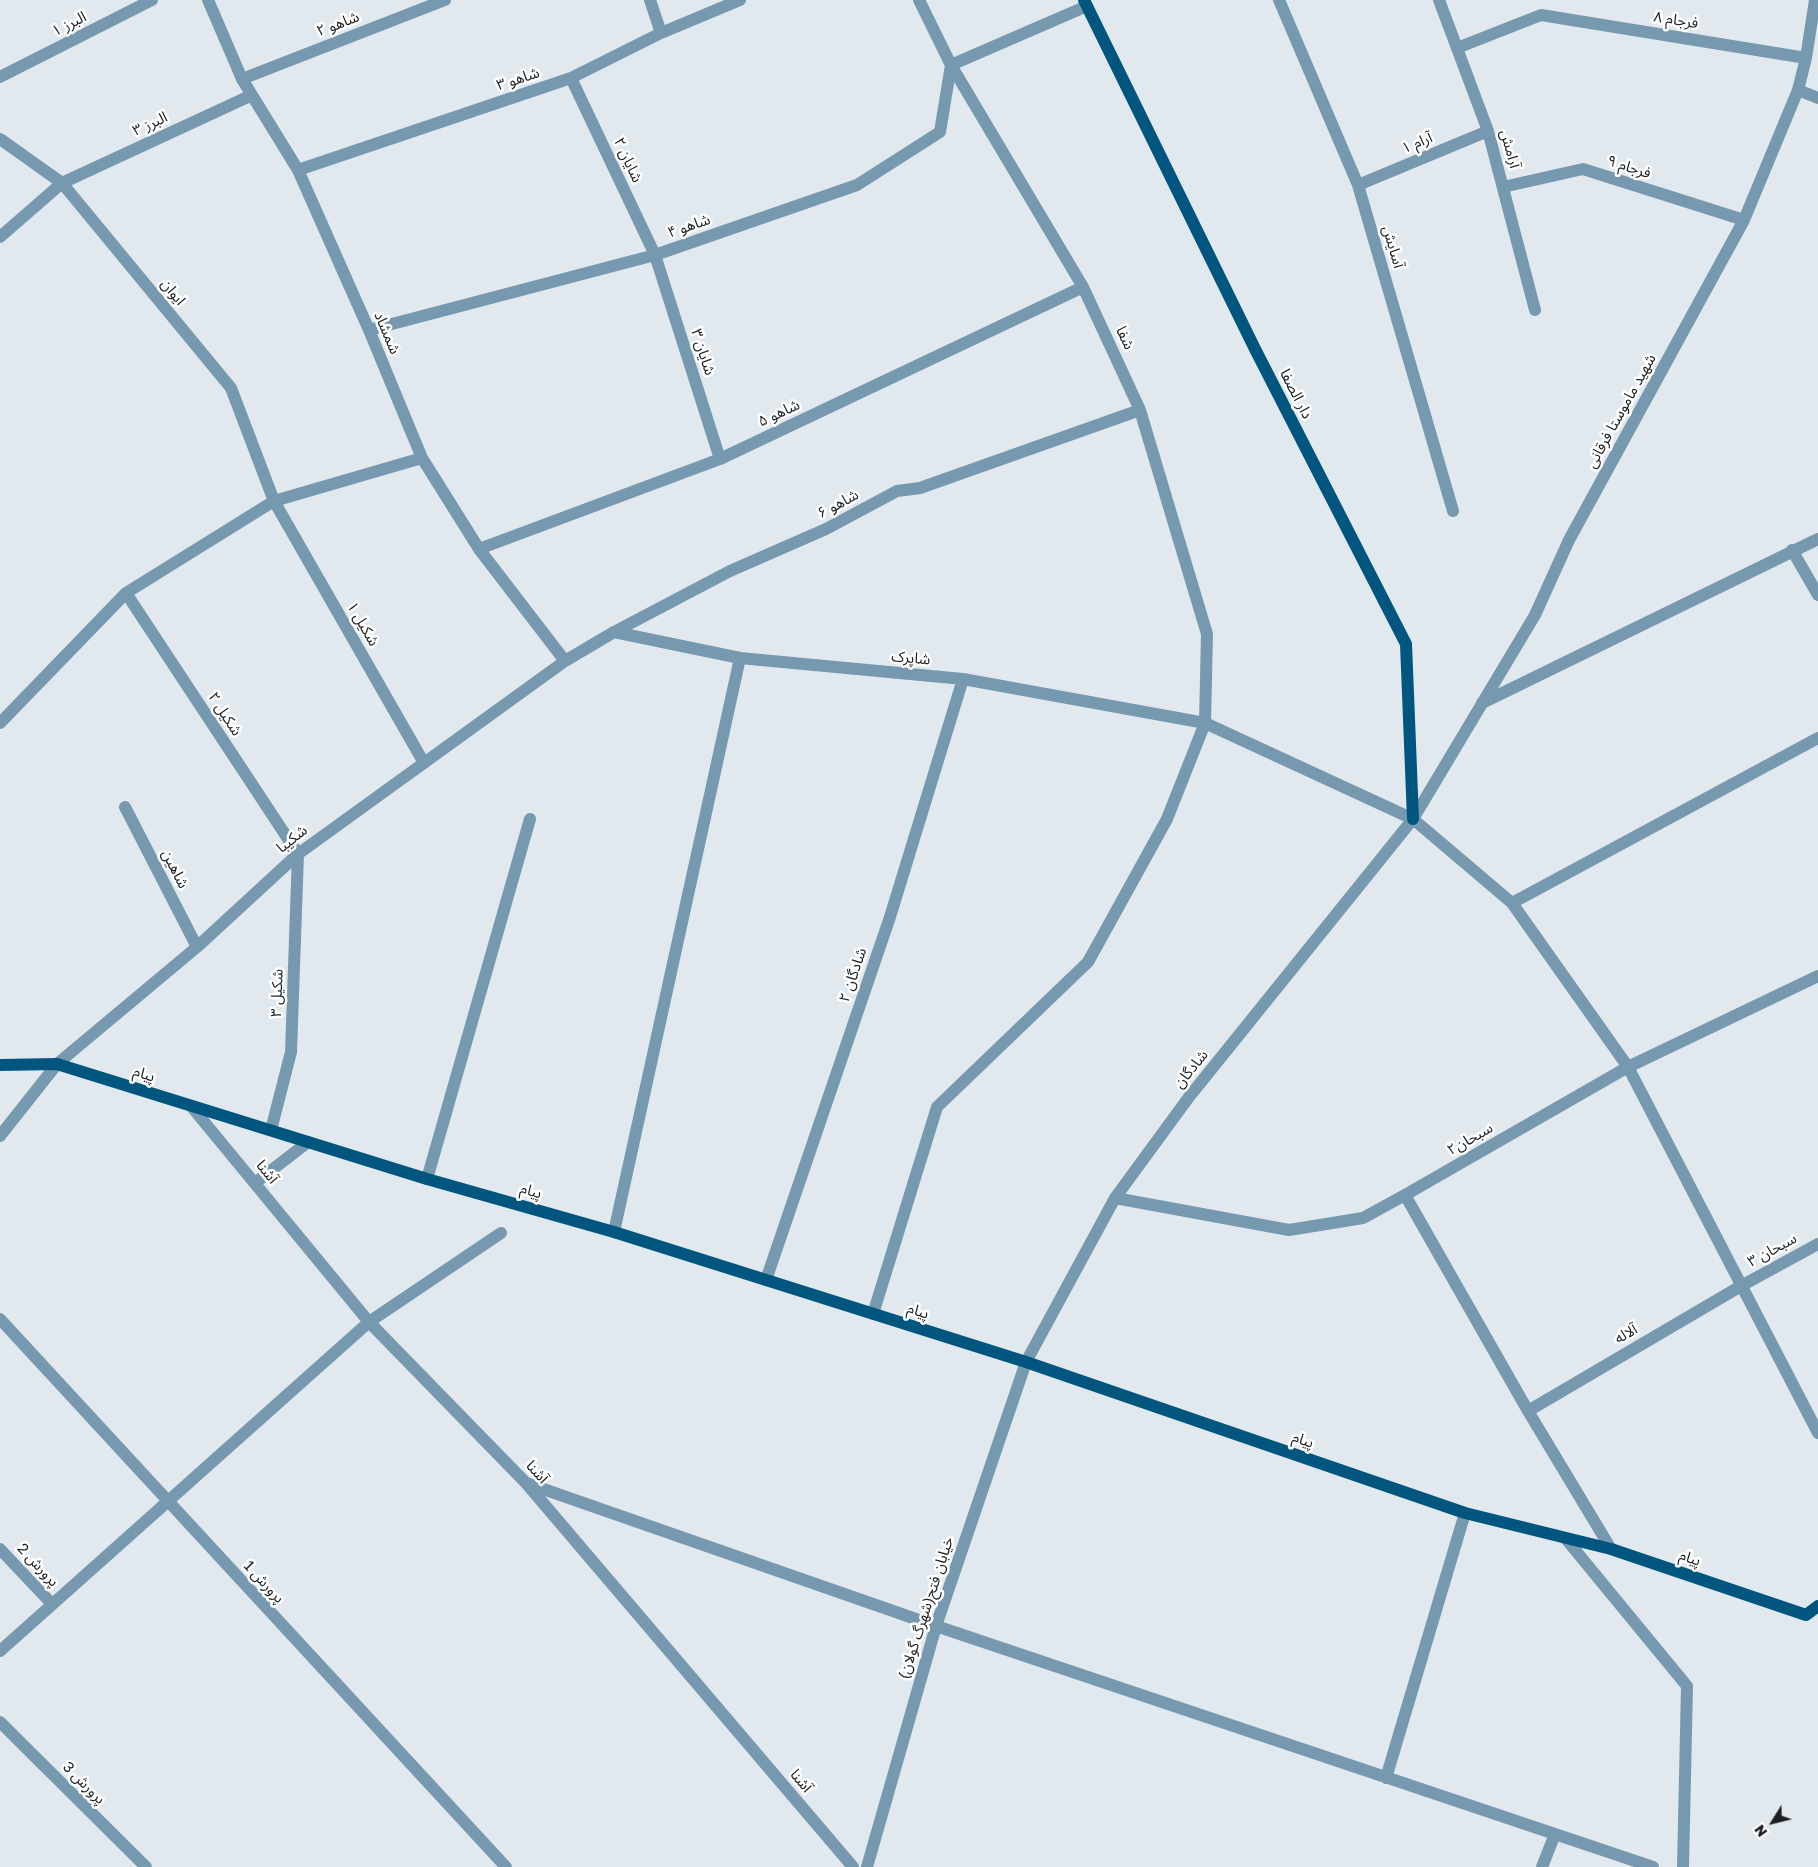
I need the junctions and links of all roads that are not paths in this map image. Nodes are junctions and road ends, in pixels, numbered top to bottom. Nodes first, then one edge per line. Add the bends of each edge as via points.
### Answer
1 (152, 0) edge
2 (208, 0) edge
3 (445, 0) edge
4 (650, 0) edge
5 (740, 0) edge
6 (919, 0) edge
7 (1279, 0) edge
8 (1440, 0) edge
9 (1815, 0) edge
10 (1085, 3) edge
11 (662, 33) junction
12 (1457, 48) junction
13 (1806, 58) junction
14 (951, 65) junction
15 (0, 77) edge
16 (571, 78) junction
17 (242, 79) junction
18 (1798, 90) junction
19 (252, 95) junction
20 (1818, 98) edge
21 (1488, 131) junction
22 (0, 139) edge
23 (298, 170) junction
24 (62, 183) junction
25 (1358, 185) junction
26 (1503, 187) junction
27 (1744, 220) junction
28 (0, 237) edge
29 (655, 255) junction
30 (1083, 287) junction
31 (1535, 310) dead end
32 (369, 330) junction
33 (1140, 410) junction
34 (422, 458) junction
35 (720, 459) junction
36 (274, 501) junction
37 (1453, 510) dead end
38 (1818, 539) edge
39 (479, 549) junction
40 (1792, 550) junction
41 (126, 593) junction
42 (1818, 595) edge
43 (614, 632) junction
44 (740, 658) junction
45 (565, 661) junction
46 (963, 679) junction
47 (1482, 703) junction
48 (0, 723) edge
49 (1205, 723) junction
50 (1818, 738) edge
51 (424, 763) junction
52 (125, 807) dead end
53 (530, 819) dead end
54 (1413, 819) junction
55 (298, 854) junction
56 (1512, 903) junction
57 (197, 947) junction
58 (1818, 976) edge
59 (57, 1064) junction
60 (0, 1065) edge
61 (1628, 1067) junction
62 (191, 1106) junction
63 (271, 1130) junction
64 (0, 1136) edge
65 (308, 1142) junction
66 (427, 1179) junction
67 (255, 1183) junction
68 (1405, 1195) junction
69 (1115, 1198) junction
70 (614, 1232) junction
71 (501, 1233) dead end
72 (1818, 1244) edge
73 (766, 1280) junction
74 (1741, 1286) junction
75 (873, 1314) junction
76 (0, 1319) edge
77 (369, 1322) junction
78 (1026, 1362) junction
79 (1528, 1411) junction
80 (1818, 1432) edge
81 (526, 1482) junction
82 (166, 1501) junction
83 (1465, 1513) junction
84 (1566, 1539) junction
85 (0, 1549) edge
86 (1611, 1549) junction
87 (52, 1604) junction
88 (1818, 1606) edge
89 (936, 1626) junction
90 (0, 1651) edge
91 (0, 1722) edge
92 (1386, 1778) junction
93 (1555, 1834) junction
94 (146, 1867) edge
95 (506, 1867) edge
96 (853, 1867) edge
97 (867, 1867) edge
98 (1542, 1867) edge
99 (1653, 1867) edge
100 (1683, 1867) edge

1 - 15 street, البرز ۱
2 - 17 street, شمشاد
3 - 17 street, شاهو ۲
4 - 11 street
5 - 11 street, شاهو ۳
6 - 14 street, شفا
7 - 25 street, آسایش
8 - 12 street, آرامش
9 - 13 street, شهید ماموستا فرقانی
10 - 14 street
10 - 54 main road, دار الصفا via 1255,349 1406,644
11 - 16 street, شاهو ۳
12 - 13 street, فرجام ۸ via 1541,14
12 - 21 street, آرامش
13 - 18 street, شهید ماموستا فرقانی
14 - 29 street, شاهو ۴ via 940,132 856,184
14 - 30 street, شفا
16 - 23 street, شاهو ۳
16 - 29 street, شایان ۲
17 - 19 street, شمشاد
18 - 20 street
18 - 27 street, شهید ماموستا فرقانی
19 - 23 street, شمشاد
19 - 24 street, البرز ۳
21 - 25 street, آرام ۱
21 - 26 street, آرامش
22 - 24 street, ایوان
23 - 32 street, شمشاد
24 - 28 street, البرز ۳
24 - 36 street, ایوان via 231,388
25 - 37 street, آسایش
26 - 27 street, فرجام ۹ via 1583,169
26 - 31 street, آرامش
27 - 47 street, شهید ماموستا فرقانی via 1569,540 1535,615
29 - 32 street, شاهو ۴
29 - 35 street, شایان ۳
30 - 33 street, شفا
30 - 35 street, شاهو ۵
32 - 34 street, شمشاد
33 - 43 street, شاهو ۶ via 920,488 897,491 826,529 730,571
33 - 49 street, شفا via 1207,634
34 - 36 street
34 - 39 street, شمشاد
35 - 39 street, شاهو ۵
36 - 41 street
36 - 51 street, شکیل ۱
38 - 40 street
39 - 45 street, شمشاد
40 - 42 street
40 - 47 street
41 - 48 street
41 - 55 street, شکیل ۲
43 - 44 street, شاپرک
43 - 45 street, شاهو ۶
44 - 46 street, شاپرک
44 - 70 street
45 - 51 street, شکیبا
46 - 49 street, شاپرک
46 - 73 street, شادگان ۲ via 890,917
47 - 54 street, شهید ماموستا فرقانی
49 - 54 street, شاپرک
49 - 75 street, شفا via 1168,819 1088,962 937,1107
50 - 56 street
51 - 55 street, شکیبا
52 - 57 street, شاهین
53 - 66 street
54 - 56 street, شاپرک
54 - 69 street, شادگان via 1189,1096
55 - 57 street, شکیبا
55 - 63 street, شکیل ۳ via 291,1052
56 - 61 street, شاپرک
57 - 59 street, شکیبا
58 - 61 street, سبحان۲
59 - 60 main road, پیام
59 - 62 main road, پیام
59 - 64 street, شکیبا
61 - 68 street, سبحان۲
61 - 74 street, شاپرک
62 - 63 main road, پیام
62 - 67 street, آشنا
63 - 65 main road, پیام
65 - 66 main road, پیام
65 - 67 street
66 - 70 main road, پیام
67 - 77 street, آشنا
68 - 69 street, سبحان۲ via 1363,1218 1289,1230
68 - 79 street
69 - 78 street, شادگان
70 - 73 main road, پیام
71 - 77 street
72 - 74 street, سبحان ۳
73 - 75 main road, پیام
74 - 79 street, آلاله
74 - 80 street, شاپرک
75 - 78 main road, پیام
76 - 82 street, پرورش 1
77 - 81 street, آشنا
77 - 82 street
78 - 83 main road, پیام
78 - 89 street, خیابان فتح(شهرگ گولان)
79 - 86 street
81 - 89 street
81 - 96 street, آشنا
82 - 87 street
82 - 95 street, پرورش 1
83 - 84 main road, پیام
83 - 92 street
84 - 86 main road, پیام
84 - 100 street via 1687,1686
85 - 87 street, پرورش 2
86 - 88 main road, پیام via 1806,1615
87 - 90 street
89 - 92 street
89 - 97 street, خیابان فتح(شهرگ گولان)
91 - 94 street, پرورش 3
92 - 93 street
93 - 98 street
93 - 99 street

